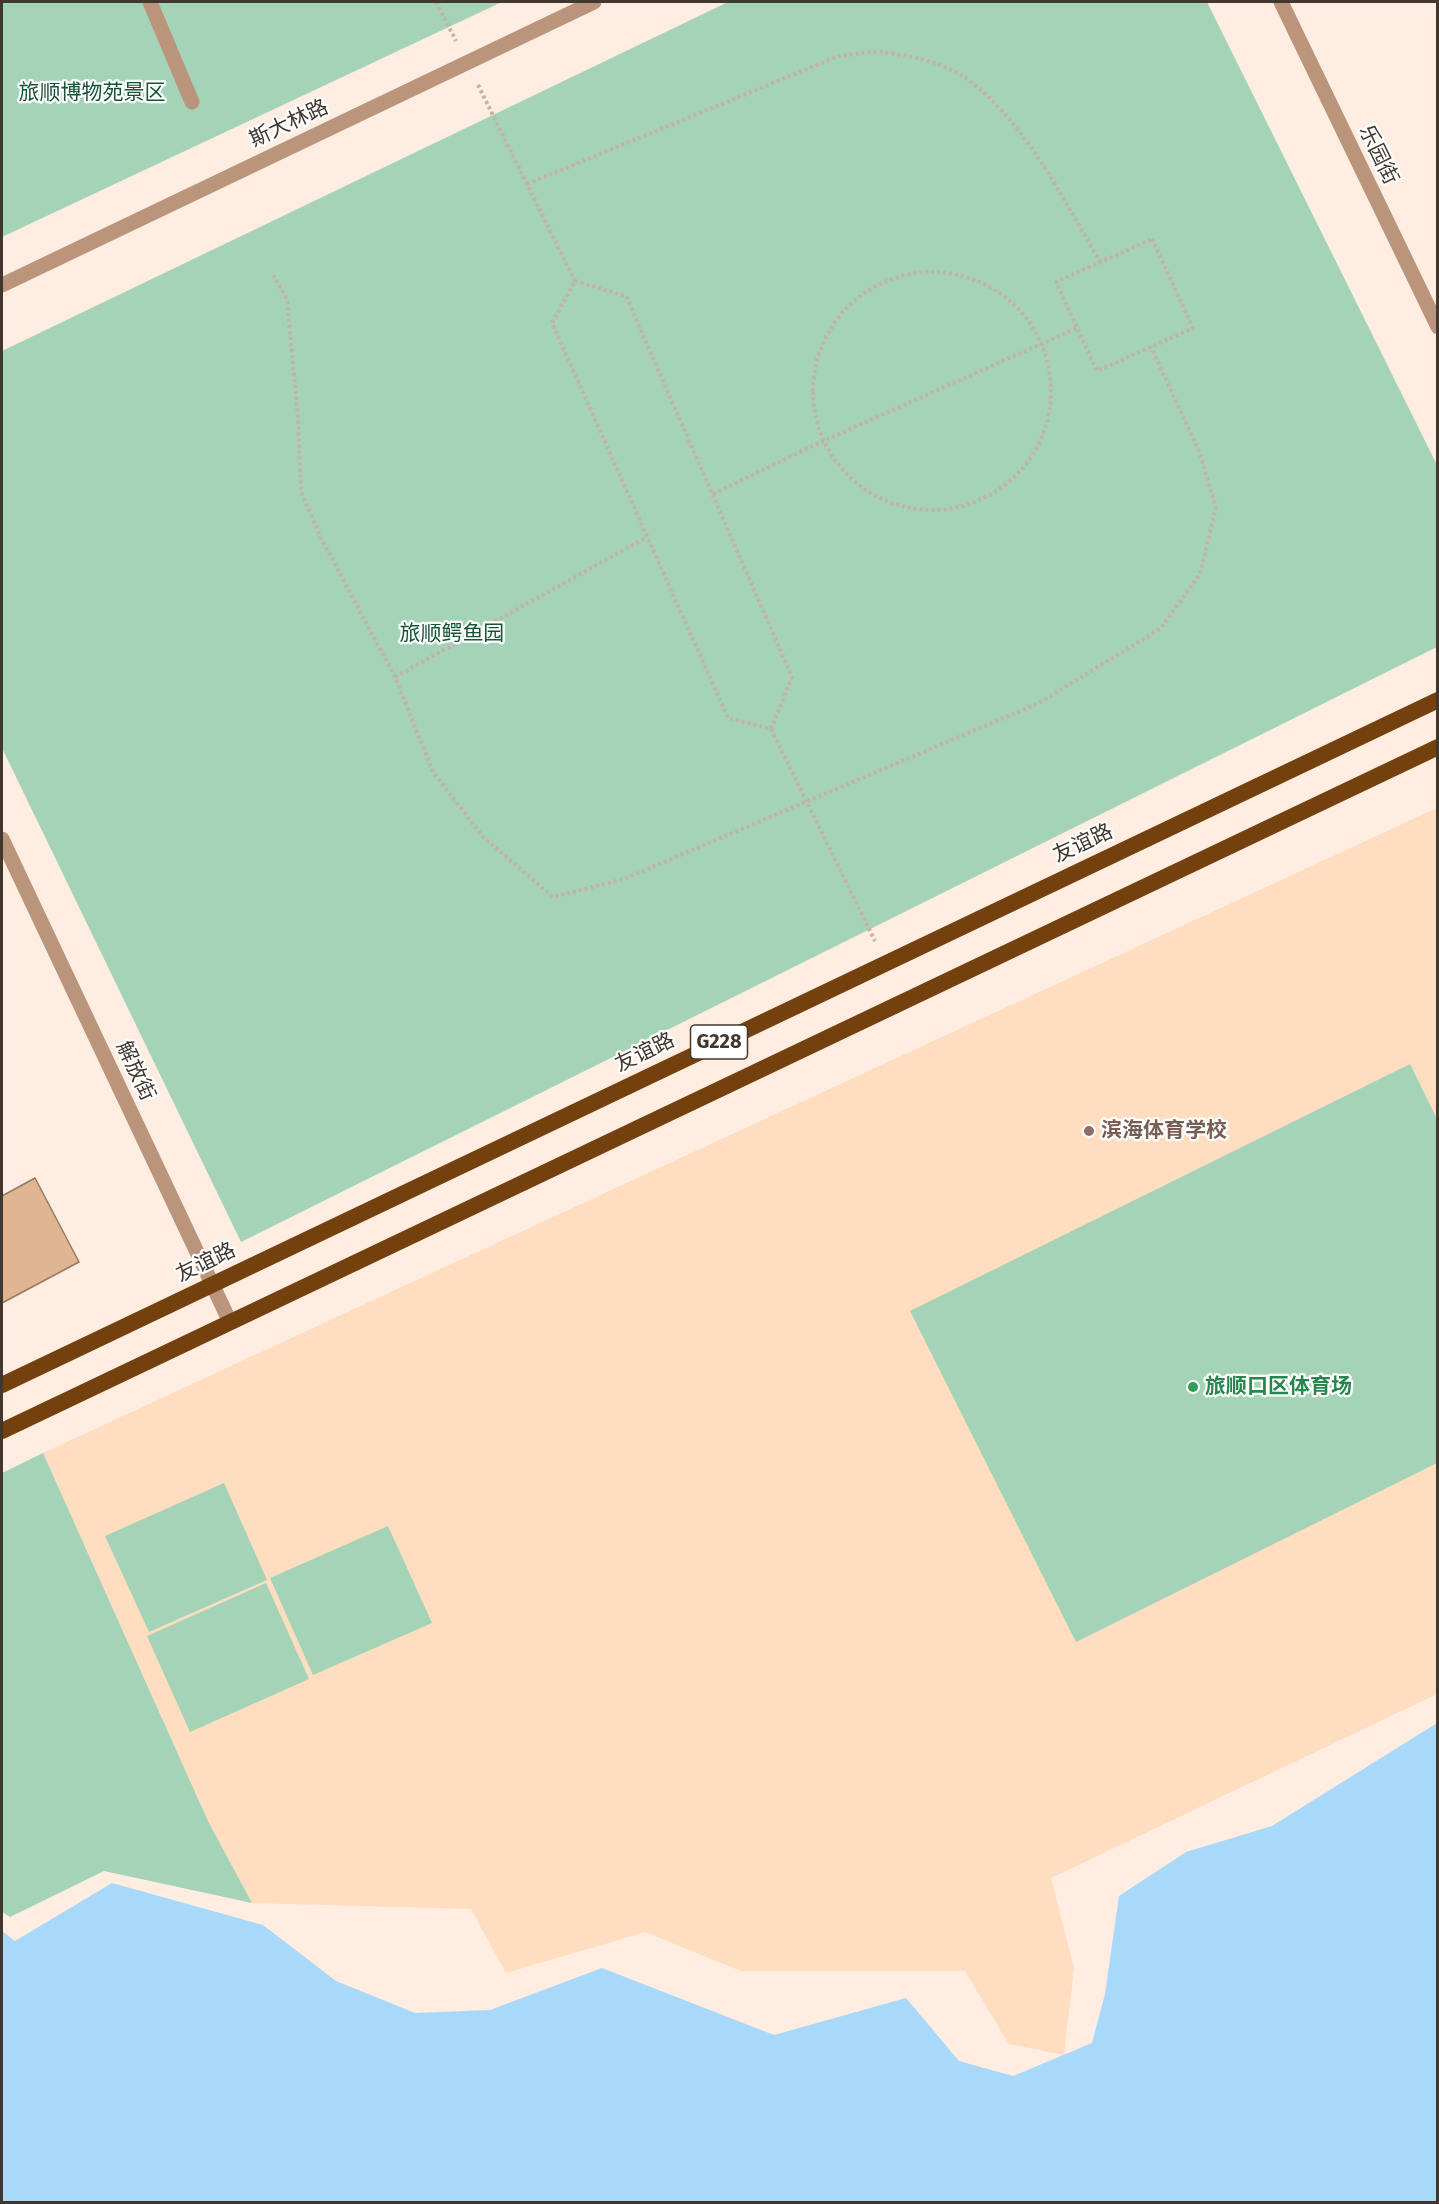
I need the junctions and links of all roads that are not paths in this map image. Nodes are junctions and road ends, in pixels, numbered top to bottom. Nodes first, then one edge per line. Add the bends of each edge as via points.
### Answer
1 (150, 2) edge
2 (594, 2) edge
3 (1281, 2) edge
4 (192, 102) dead end
5 (2, 285) edge
6 (1437, 327) edge
7 (1437, 700) edge
8 (1437, 747) edge
9 (2, 839) edge
10 (212, 1284) junction
11 (230, 1322) junction
12 (2, 1385) edge
13 (2, 1431) edge

1 - 4 street
2 - 5 street, 斯大林路
3 - 6 street, 乐园街
7 - 10 highway, 友谊路 / G228
8 - 11 highway, G228
9 - 10 street, 解放街
10 - 11 street, 解放街
10 - 12 highway, 友谊路 / G228
11 - 13 highway, G228

